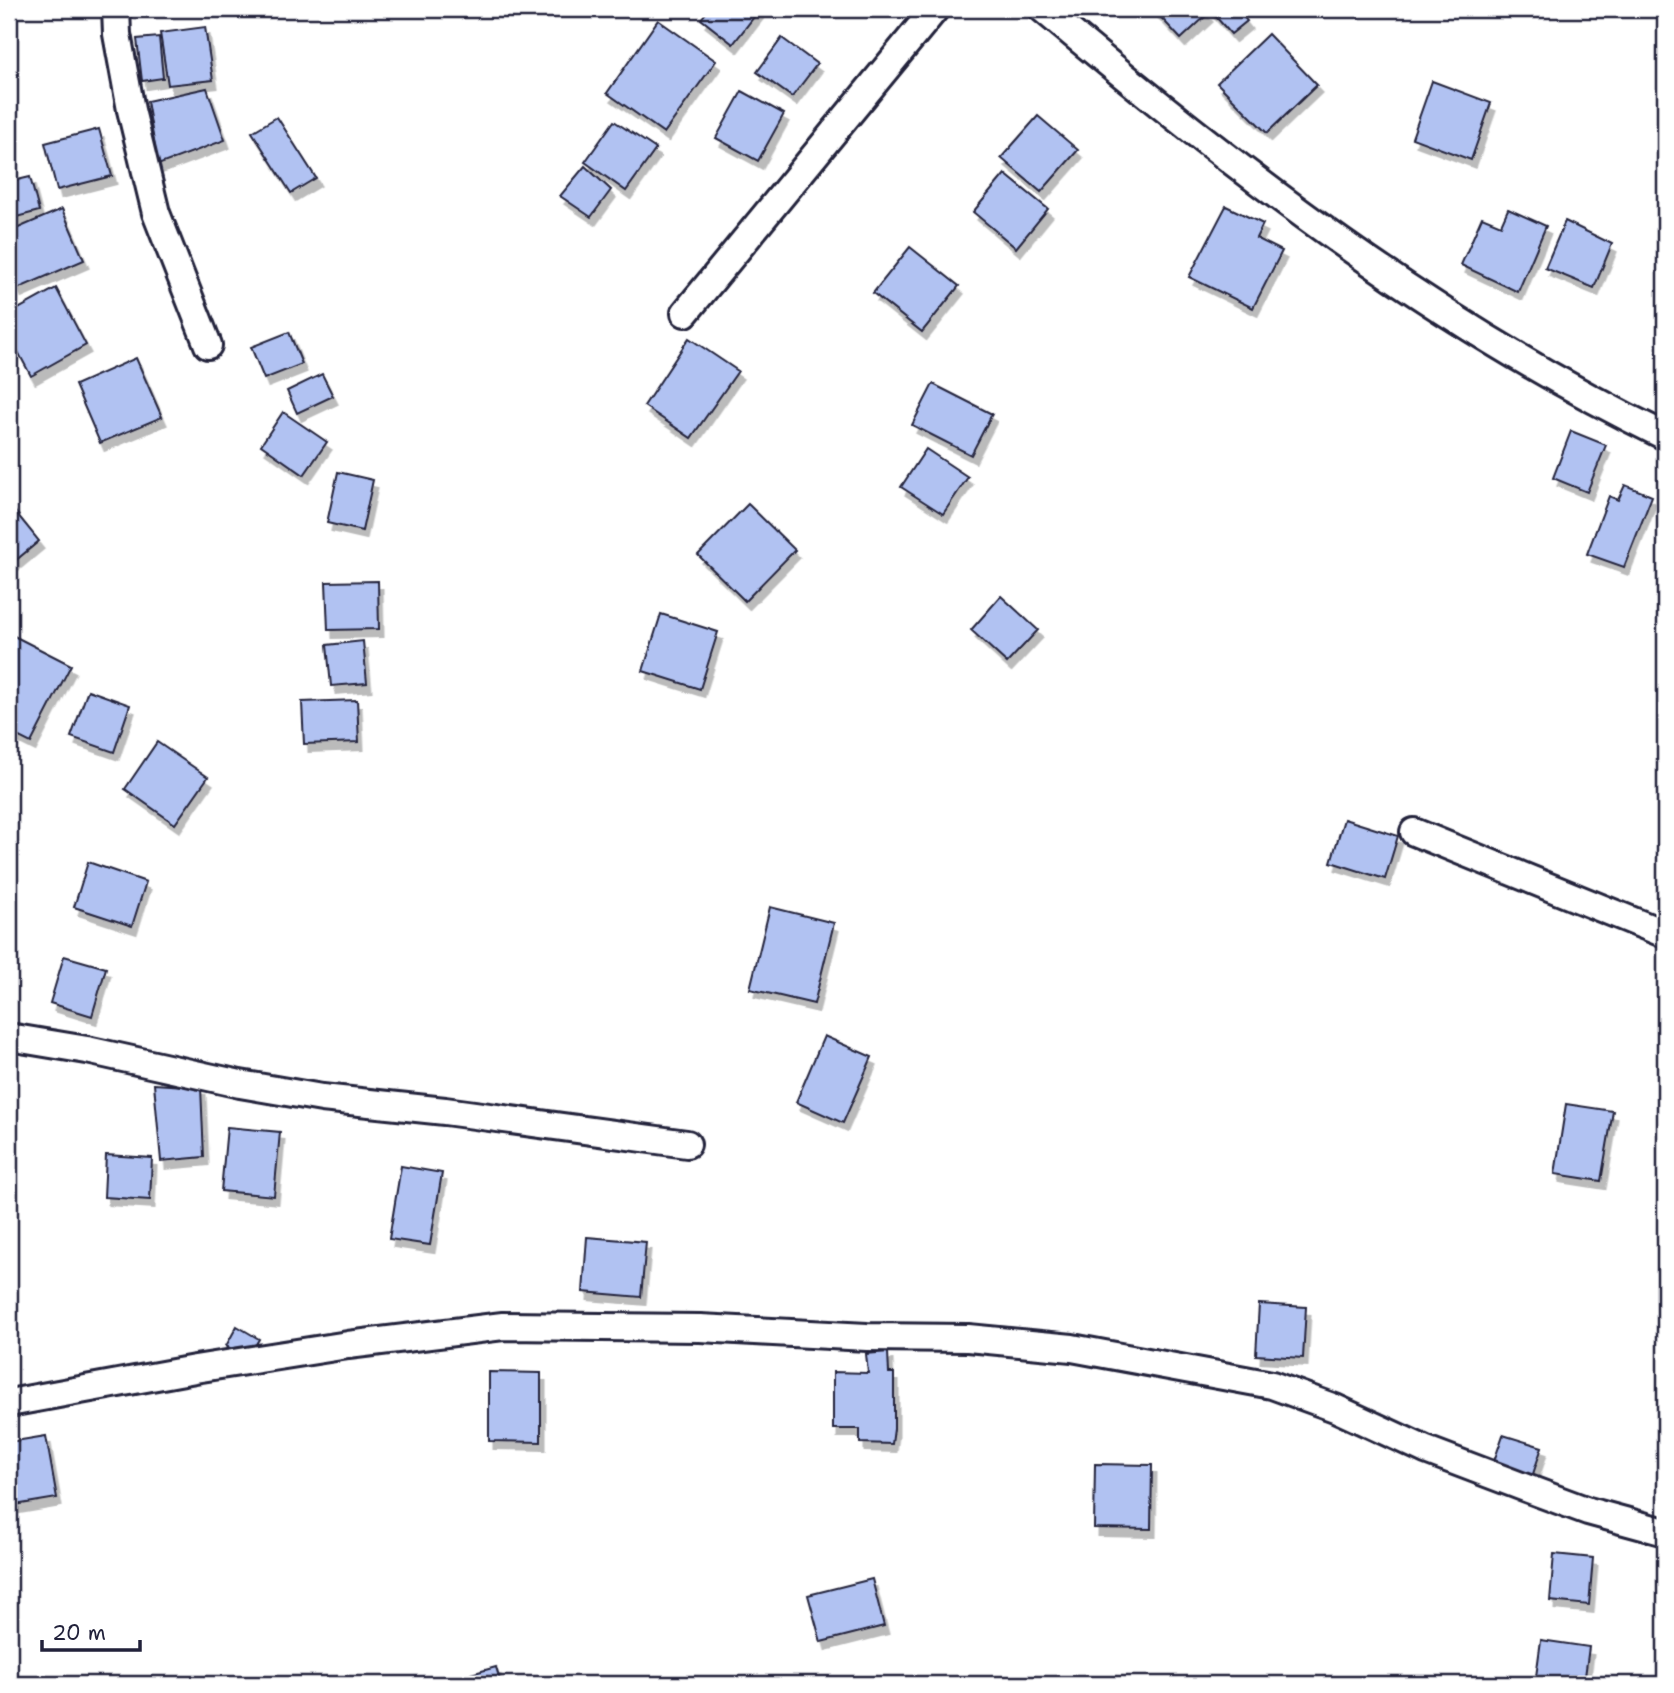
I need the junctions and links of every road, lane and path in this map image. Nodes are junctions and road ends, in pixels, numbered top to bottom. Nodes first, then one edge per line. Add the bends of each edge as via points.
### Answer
1 (116, 9) edge
2 (935, 9) edge
3 (1043, 9) edge
4 (685, 313) dead end
5 (208, 345) dead end
6 (1665, 436) edge
7 (1414, 832) dead end
8 (1665, 934) edge
9 (9, 1037) edge
10 (687, 1144) dead end
11 (9, 1403) edge
12 (1665, 1532) edge

1 - 5 street via 131,110 156,213
2 - 4 street
3 - 6 street via 1134,85 1329,233 1524,360
7 - 8 street
9 - 10 street via 322,1098
11 - 12 street via 348,1345 503,1326 968,1338 1072,1349 1272,1385 1526,1488

